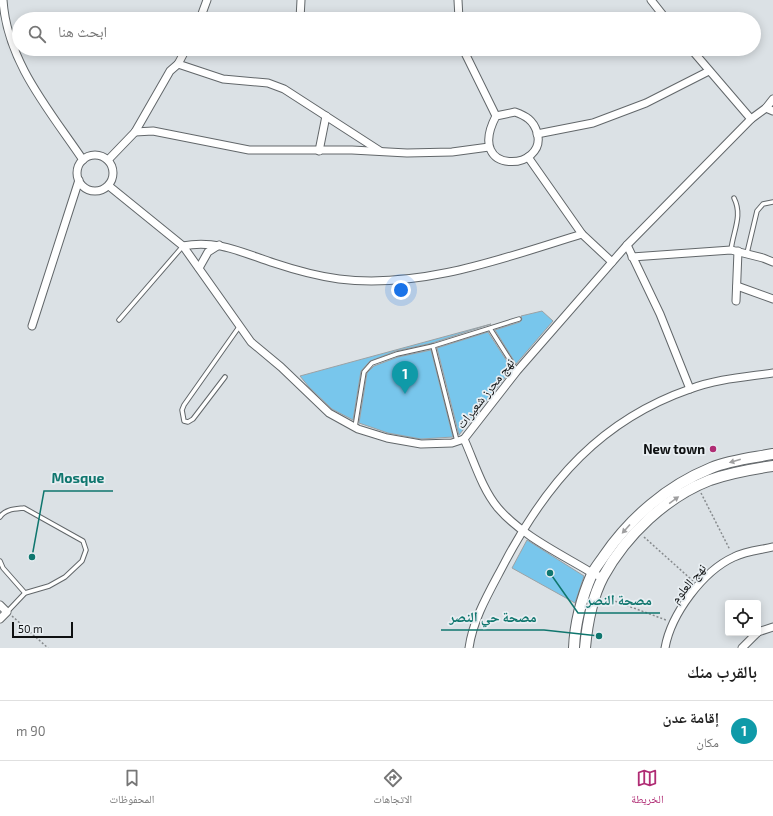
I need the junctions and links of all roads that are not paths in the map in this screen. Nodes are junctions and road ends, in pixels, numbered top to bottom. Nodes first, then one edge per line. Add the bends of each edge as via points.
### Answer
1 (3, 0) edge
2 (207, 0) edge
3 (301, 0) edge
4 (458, 0) edge
5 (651, 0) edge
6 (203, 12) edge
7 (300, 12) edge
8 (459, 12) edge
9 (660, 12) edge
10 (12, 42) edge
11 (17, 56) edge
12 (182, 56) edge
13 (466, 56) edge
14 (697, 56) edge
15 (178, 64) junction
16 (709, 71) junction
17 (773, 99) edge
18 (766, 108) junction
19 (773, 111) edge
20 (326, 116) junction
21 (496, 116) junction
22 (750, 119) junction
23 (135, 132) junction
24 (537, 134) junction
25 (489, 147) junction
26 (319, 151) junction
27 (381, 151) junction
28 (528, 157) junction
29 (83, 160) junction
30 (108, 160) junction
31 (79, 180) junction
32 (108, 186) junction
33 (734, 198) dead end
34 (773, 202) edge
35 (582, 234) junction
36 (219, 245) junction
37 (627, 245) junction
38 (183, 246) junction
39 (734, 251) junction
40 (747, 253) junction
41 (632, 257) junction
42 (612, 262) junction
43 (773, 262) edge
44 (199, 268) junction
45 (737, 286) junction
46 (773, 299) edge
47 (736, 301) dead end
48 (119, 320) dead end
49 (519, 320) dead end
50 (32, 326) dead end
51 (239, 327) junction
52 (491, 330) junction
53 (433, 346) junction
54 (517, 371) junction
55 (773, 373) edge
56 (225, 377) dead end
57 (690, 389) junction
58 (355, 427) junction
59 (461, 440) junction
60 (773, 454) edge
61 (773, 466) edge
62 (0, 517) edge
63 (523, 530) junction
64 (773, 547) edge
65 (0, 561) edge
66 (592, 573) junction
67 (603, 578) junction
68 (26, 593) junction
69 (0, 605) edge
70 (7, 612) junction
71 (0, 619) edge
72 (773, 626) edge
73 (761, 632) edge
74 (755, 636) edge
75 (469, 648) edge
76 (574, 648) edge
77 (585, 648) edge
78 (666, 648) edge
79 (742, 648) edge

1 - 10 street via 6,24
2 - 6 street
3 - 7 street
4 - 8 street
5 - 9 street
11 - 29 street via 27,76
12 - 15 street
13 - 21 street
14 - 16 street
15 - 20 street via 223,79 268,83 284,88
15 - 23 street via 170,71
16 - 22 street
16 - 24 street via 646,104 594,123
17 - 18 street, نهج محرز شعيرات
18 - 19 street
18 - 22 street, نهج محرز شعيرات
20 - 26 street
20 - 27 street
21 - 24 street via 515,112 526,116 533,123
21 - 25 street via 489,128
22 - 37 street, نهج محرز شعيرات
23 - 26 street via 153,131 249,150
23 - 30 street
24 - 28 street via 534,150
25 - 27 street via 452,152
25 - 28 street via 495,155 508,162
26 - 27 street
28 - 35 street
29 - 30 street via 95,155
29 - 31 street via 79,166
30 - 32 street via 114,173
31 - 32 street via 89,190 103,190
31 - 50 street
32 - 38 street
33 - 39 lane via 738,207 738,221 732,237
34 - 40 lane via 763,204 757,211
35 - 36 street via 462,270 378,280 339,279 306,273
35 - 42 street
36 - 38 street
36 - 44 street via 208,252
37 - 41 street
37 - 42 street, نهج محرز شعيرات
38 - 44 street
38 - 48 lane
39 - 40 street
39 - 41 street
39 - 45 street
40 - 43 street
41 - 57 street via 660,314
42 - 54 street, نهج محرز شعيرات
44 - 51 street
45 - 46 street
45 - 47 street
49 - 52 lane
51 - 56 lane via 184,405 184,421 193,419
51 - 58 street via 259,350 281,367 329,413
52 - 53 lane
52 - 54 lane
53 - 58 lane via 372,363 364,372
53 - 59 lane
54 - 59 street, نهج محرز شعيرات
55 - 57 street
57 - 63 street via 638,413 595,442 552,487
58 - 59 street via 387,438 421,444 452,444
59 - 63 street, نهج محرز شعيرات via 498,508
60 -> 66 main road via 712,468 676,486 655,500 635,519 612,543
67 -> 61 main road via 638,531 681,494 744,470
62 - 68 lane via 13,509 24,508 83,541 86,550 82,561 65,577 49,586
63 - 66 street, نهج محرز شعيرات
63 - 75 street via 490,591 474,628
64 - 78 street, نهج العلوم via 734,557 718,567 686,601 674,622
65 - 68 lane via 3,568
66 - 67 street, نهج محرز شعيرات
66 - 76 main road via 580,611
67 - 77 main road via 591,612
68 - 70 lane
69 - 70 street
70 - 71 street
72 - 73 street
74 - 79 street

